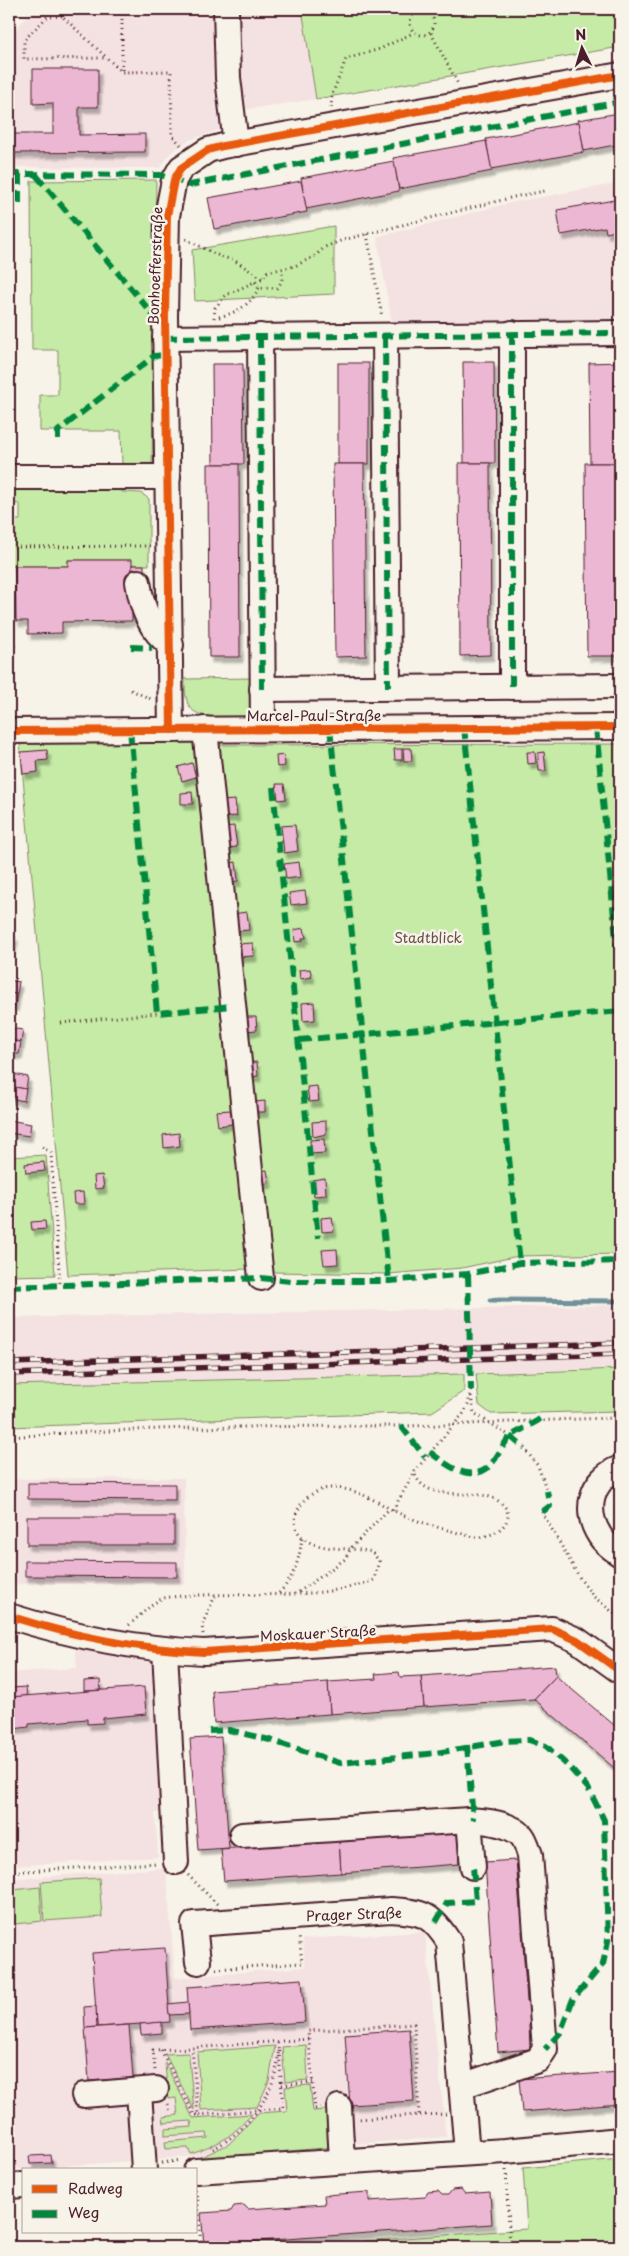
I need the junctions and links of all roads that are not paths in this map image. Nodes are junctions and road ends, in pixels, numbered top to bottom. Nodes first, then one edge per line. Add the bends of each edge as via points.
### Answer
1 (226, 9) edge
2 (620, 75) edge
3 (236, 144) junction
4 (512, 333) junction
5 (620, 333) edge
6 (260, 336) junction
7 (385, 336) junction
8 (165, 338) junction
9 (9, 477) edge
10 (168, 477) junction
11 (138, 582) dead end
12 (170, 645) junction
13 (512, 686) junction
14 (620, 686) edge
15 (388, 687) junction
16 (262, 689) junction
17 (620, 727) edge
18 (263, 728) junction
19 (205, 729) junction
20 (171, 730) junction
21 (9, 731) edge
22 (261, 1278) dead end
23 (620, 1468) edge
24 (620, 1554) edge
25 (9, 1616) edge
26 (165, 1650) junction
27 (620, 1671) edge
28 (469, 1820) junction
29 (242, 1835) dead end
30 (176, 1862) road end
31 (473, 1867) dead end
32 (198, 1962) road end
33 (462, 2086) junction
34 (84, 2095) dead end
35 (339, 2114) road end
36 (620, 2140) edge
37 (468, 2153) junction
38 (342, 2161) junction
39 (202, 2162) edge
40 (144, 2168) edge
41 (22, 2184) edge
42 (9, 2186) edge

1 - 3 street via 228,78
2 - 3 street, Bonhoefferstraße
3 - 8 street, Bonhoefferstraße via 208,150 193,158 181,168 174,180 166,238
4 - 5 street, Bonhoefferstraße
4 - 7 street, Bonhoefferstraße
4 - 13 street
6 - 7 street, Bonhoefferstraße
6 - 8 street, Bonhoefferstraße
6 - 16 street, Marcel-Paul-Straße
7 - 15 street
8 - 10 street, Bonhoefferstraße
9 - 10 street
10 - 12 street, Bonhoefferstraße
11 - 12 street via 146,616 156,633
12 - 20 street, Bonhoefferstraße
13 - 14 street
13 - 15 street
15 - 16 street
16 - 18 street, Marcel-Paul-Straße
17 - 18 street, Marcel-Paul-Straße
18 - 19 street, Marcel-Paul-Straße
19 - 20 street, Marcel-Paul-Straße
19 - 22 street
20 - 21 street, Marcel-Paul-Straße
23 - 24 street via 608,1472 597,1484 591,1502 599,1535
25 - 26 street, Moskauer Straße via 123,1644
26 - 27 street, Moskauer Straße via 204,1652 552,1629 578,1640
26 - 30 street
28 - 29 street
28 - 31 street
28 - 33 street via 504,1826 522,1836 530,1855 545,2049 538,2060
32 - 33 street, Prager Straße via 194,1924 391,1910 410,1912 436,1922 449,1942
33 - 37 street, Prager Straße
34 - 40 street via 147,2090
35 - 38 street
36 - 37 street
37 - 38 street
38 - 39 street
41 - 42 street

